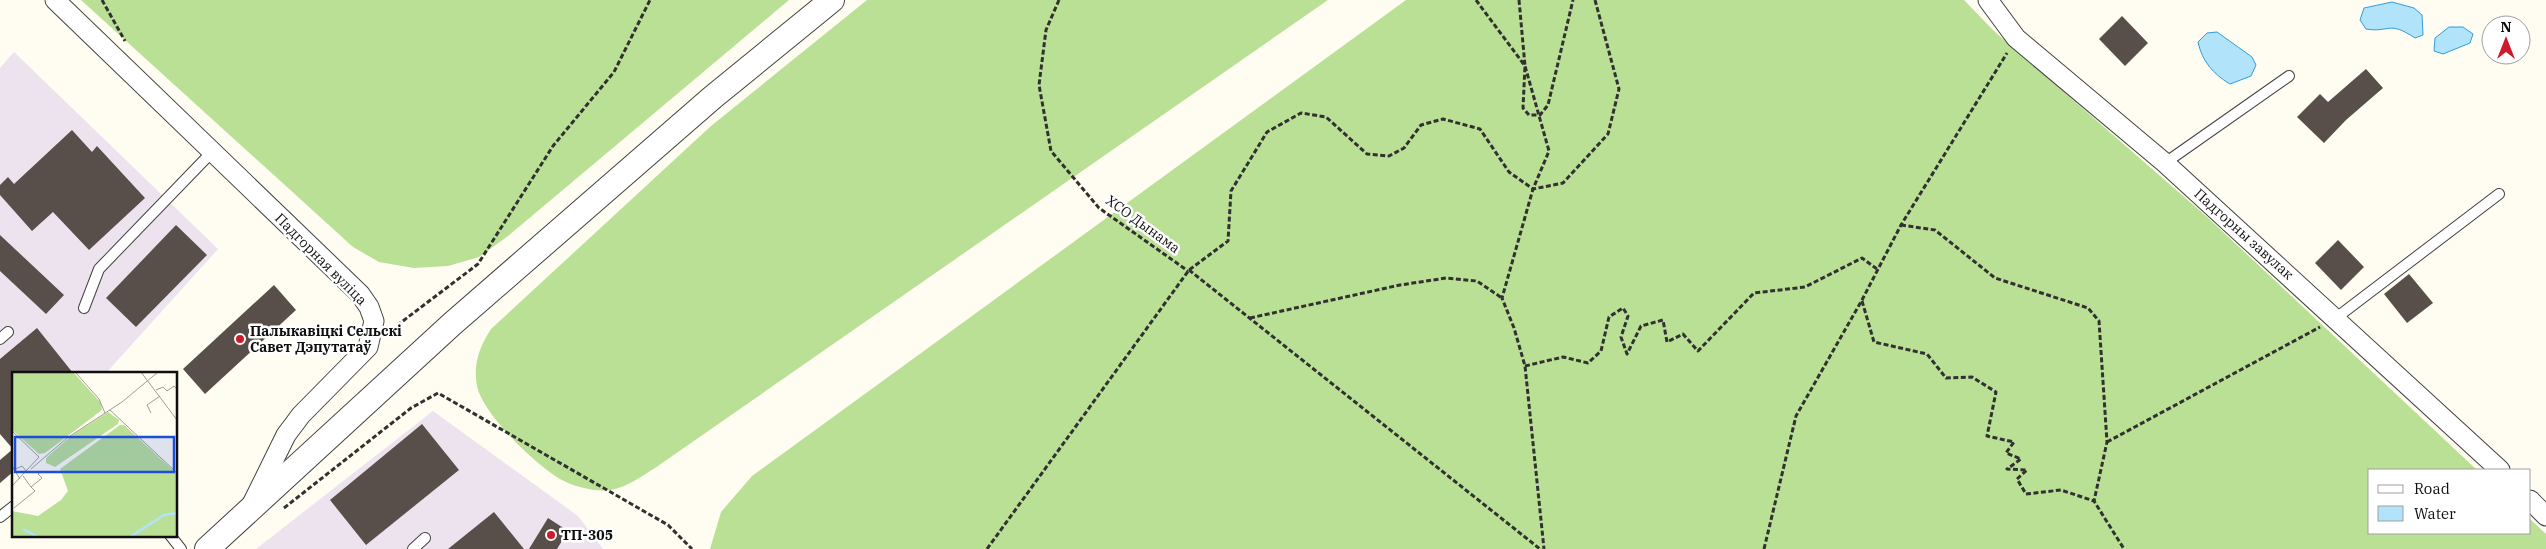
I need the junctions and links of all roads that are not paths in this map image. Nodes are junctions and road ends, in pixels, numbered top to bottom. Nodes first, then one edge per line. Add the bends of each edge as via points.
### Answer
1 (55, 0) edge
2 (832, 0) edge
3 (1988, 0) edge
4 (2289, 76) dead end
5 (212, 152) junction
6 (2165, 163) junction
7 (2499, 194) dead end
8 (84, 308) dead end
9 (2336, 318) junction
10 (2499, 469) edge
11 (2531, 501) edge
12 (12, 508) edge
13 (245, 516) junction
14 (2546, 516) edge
15 (0, 517) edge
16 (171, 536) edge
17 (425, 538) dead end
18 (182, 549) edge
19 (207, 549) edge
20 (413, 549) edge

1 - 5 street, Падгорная вуліца
2 - 13 street via 713,97 452,324
3 - 6 street, Падгорны завулак via 2016,38
4 - 6 lane
5 - 8 lane via 99,269
5 - 13 street, Падгорная вуліца via 360,294 374,321 368,347 301,415 286,435
6 - 9 street, Падгорны завулак
7 - 9 lane
9 - 10 street, Падгорны завулак
11 - 14 street
12 - 15 lane
13 - 19 street
16 - 18 lane
17 - 20 lane

